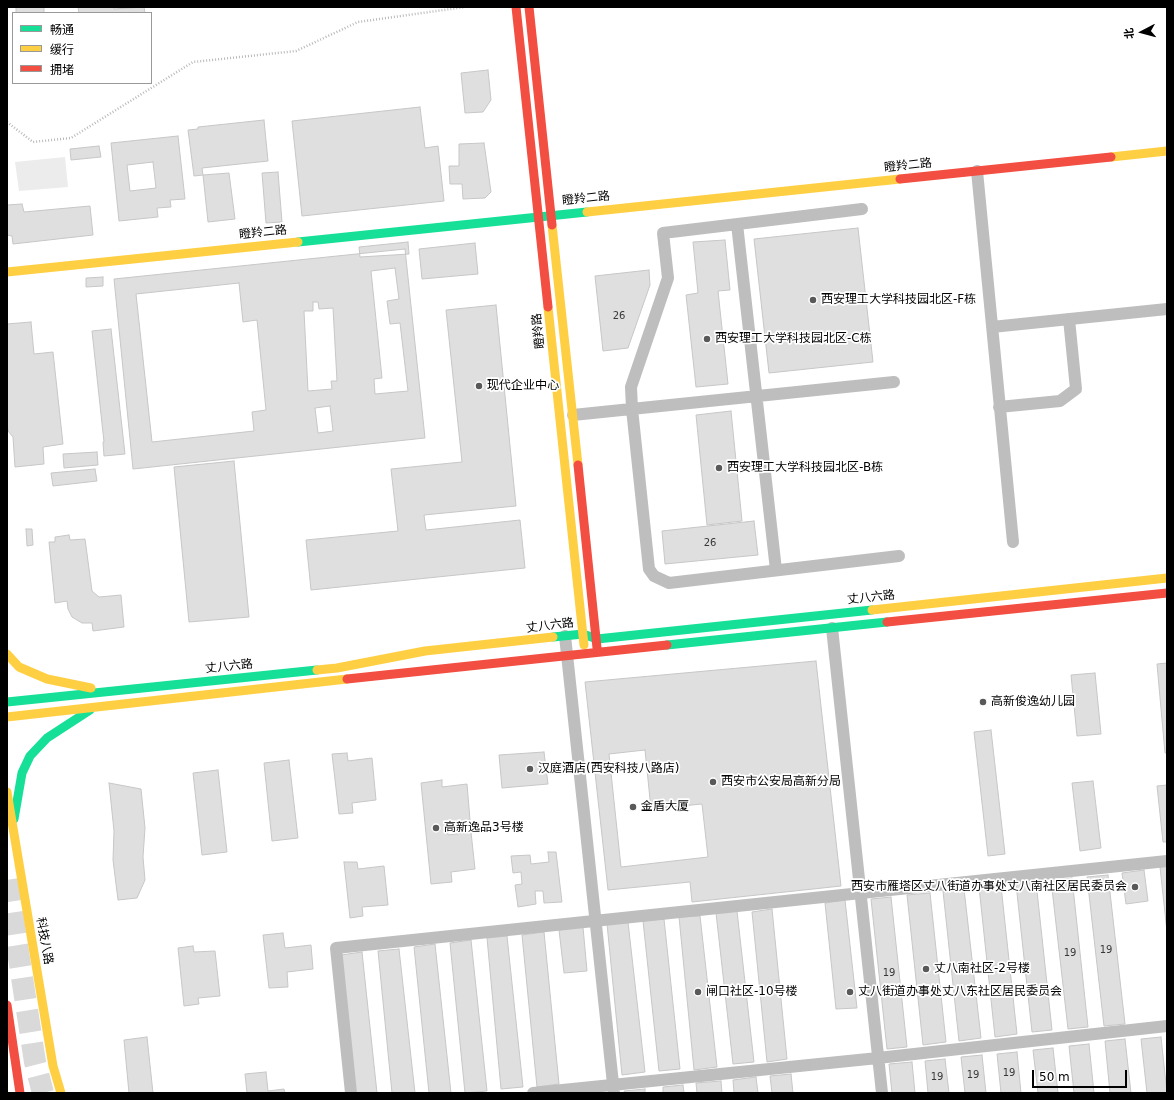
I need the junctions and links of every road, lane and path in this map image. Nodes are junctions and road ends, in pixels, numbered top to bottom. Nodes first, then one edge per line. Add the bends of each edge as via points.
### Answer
1 (465, 7) edge
2 (516, 7) edge
3 (529, 7) edge
4 (7, 122) edge
5 (1167, 151) edge
6 (977, 171) junction
7 (862, 209) dead end
8 (551, 215) junction
9 (539, 216) junction
10 (738, 224) junction
11 (7, 272) edge
12 (1167, 310) edge
13 (1069, 319) junction
14 (992, 327) junction
15 (894, 382) dead end
16 (756, 396) junction
17 (999, 407) junction
18 (632, 409) junction
19 (572, 416) junction
20 (1013, 542) dead end
21 (899, 556) dead end
22 (776, 570) junction
23 (1167, 578) edge
24 (1167, 593) edge
25 (832, 628) junction
26 (583, 634) junction
27 (565, 636) junction
28 (597, 638) junction
29 (598, 652) junction
30 (585, 653) junction
31 (7, 654) edge
32 (567, 655) junction
33 (107, 691) junction
34 (7, 702) edge
35 (94, 708) junction
36 (7, 717) edge
37 (7, 792) edge
38 (12, 825) junction
39 (1167, 861) edge
40 (859, 894) junction
41 (596, 921) junction
42 (7, 1005) edge
43 (1167, 1026) edge
44 (878, 1058) junction
45 (614, 1088) edge
46 (20, 1093) edge
47 (61, 1093) edge
48 (350, 1093) edge
49 (533, 1093) edge
50 (882, 1093) edge

1 - 4 path via 358,22 296,51 193,62 71,138 33,142
2 - 9 main road, 瞪羚路
3 - 8 main road, 瞪羚路
5 - 6 main road, 瞪羚二路
6 - 8 main road, 瞪羚二路
6 - 14 street
7 - 10 street
8 - 9 main road, 瞪羚二路
8 - 19 main road, 瞪羚路
9 - 11 main road, 瞪羚二路
9 - 26 main road, 瞪羚路
10 - 16 street
10 - 18 street via 663,233 668,278 631,387
12 - 13 street
13 - 14 street
13 - 17 street via 1076,389 1060,400
14 - 17 street
15 - 16 street
16 - 18 street
16 - 22 street
17 - 20 street
18 - 19 street
18 - 22 street via 649,569 654,576 669,583
19 - 28 main road, 瞪羚路
21 - 22 street
23 - 28 main road, 丈八六路
24 - 25 main road
25 - 29 main road
25 - 40 street
26 - 27 main road, 丈八六路
26 - 28 main road, 丈八六路
26 - 30 main road, 瞪羚路
27 - 32 street
27 - 33 main road, 丈八六路 via 425,651 337,668
28 - 29 main road, 瞪羚路
29 - 30 main road
30 - 32 main road
31 - 33 main road via 19,667 47,679
32 - 35 main road
32 - 41 street
33 - 34 main road, 丈八六路
35 - 36 main road
35 - 38 main road via 48,738 30,756 22,773
37 - 38 main road, 科技八路
38 - 47 main road, 科技八路 via 17,875 53,1066
39 - 40 street
40 - 41 street
40 - 44 street
41 - 45 street
41 - 48 street via 336,948
42 - 46 main road
43 - 44 street
44 - 45 street
44 - 50 street
45 - 49 street

